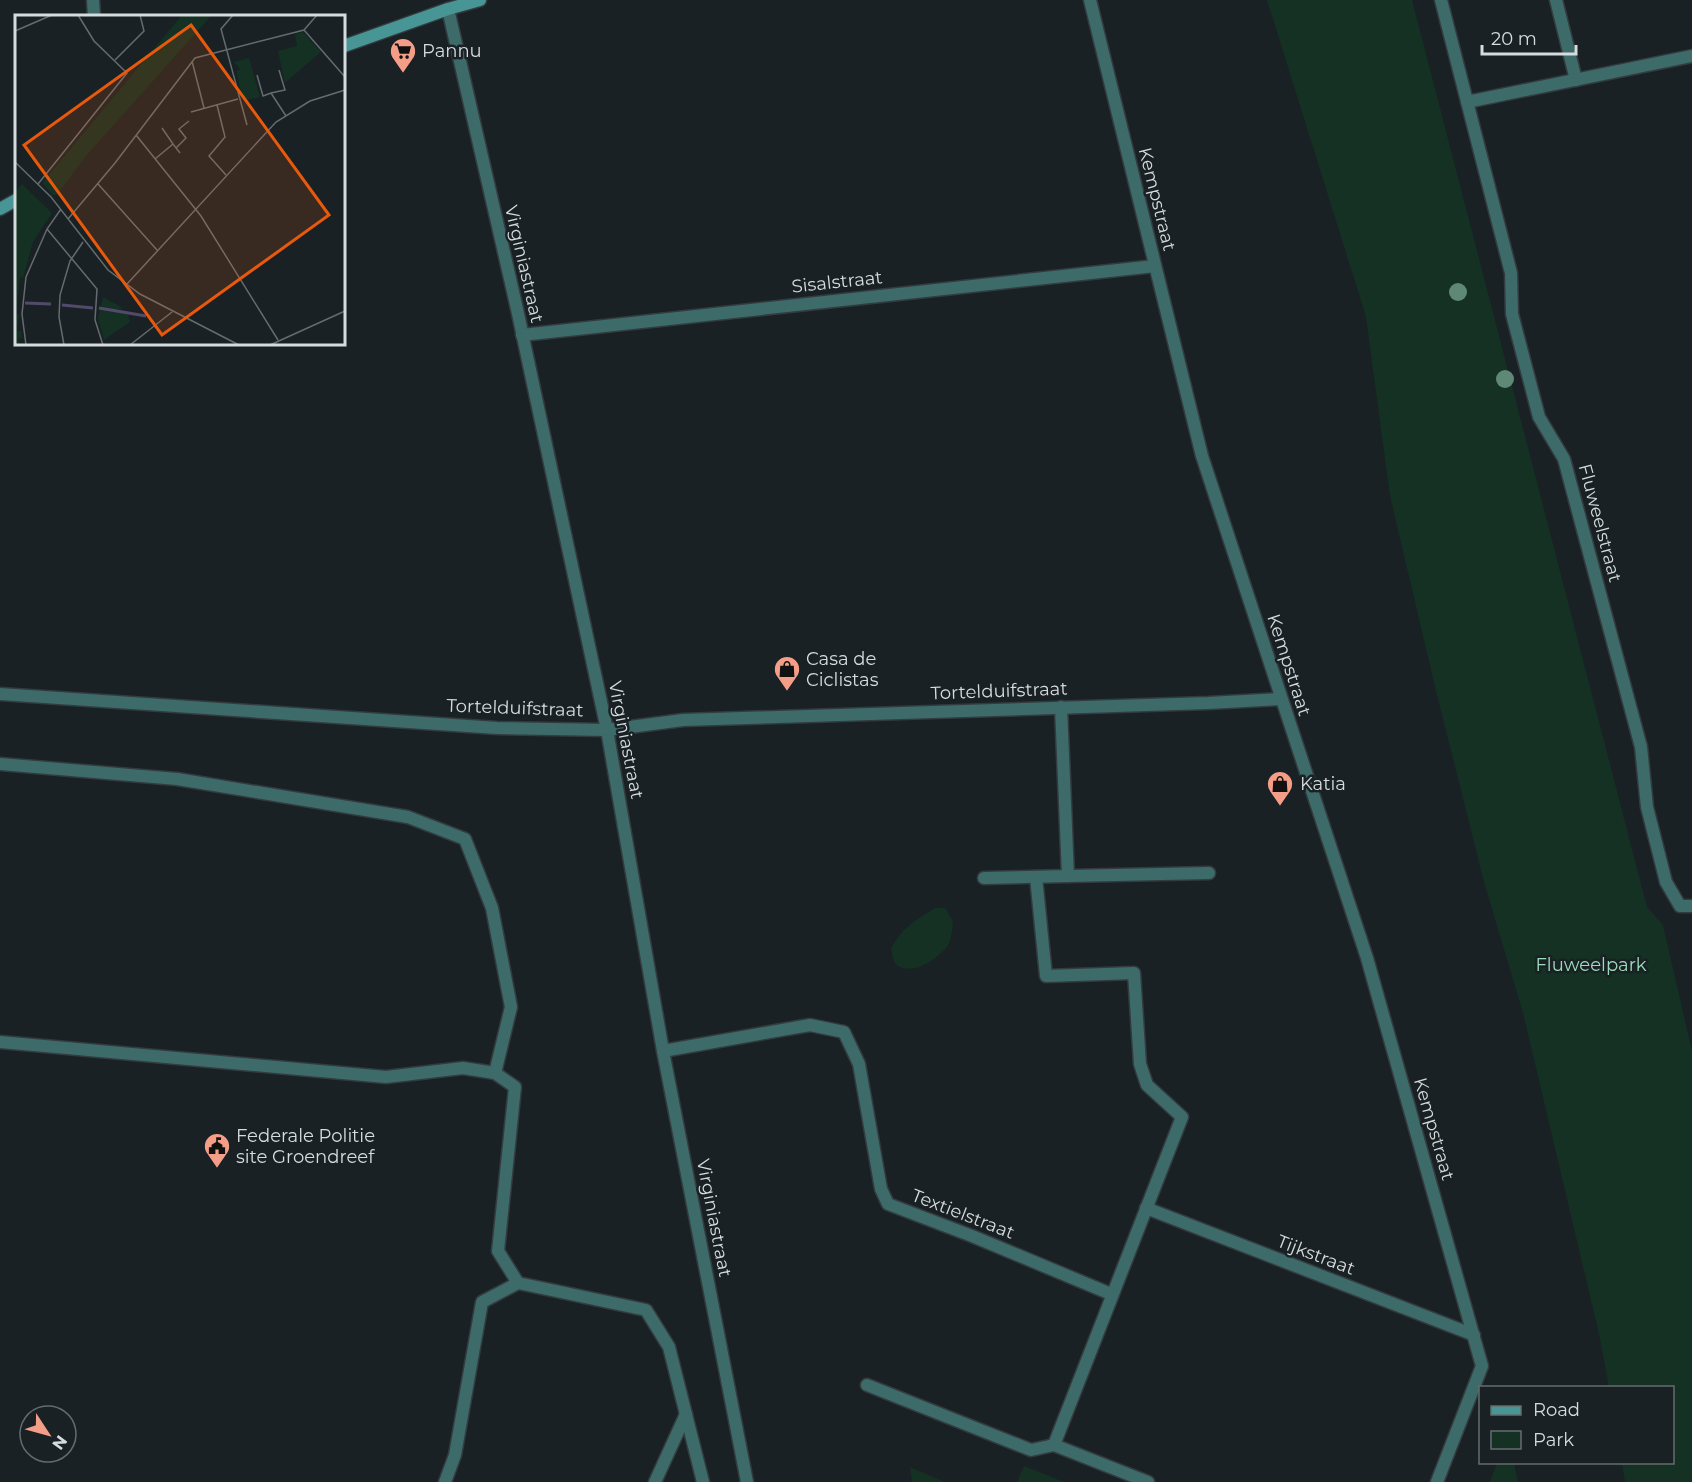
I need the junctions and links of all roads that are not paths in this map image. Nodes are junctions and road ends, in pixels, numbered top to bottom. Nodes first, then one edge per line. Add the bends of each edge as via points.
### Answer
1 (93, 0) edge
2 (480, 0) edge
3 (1090, 0) edge
4 (1441, 0) edge
5 (1557, 0) edge
6 (448, 9) junction
7 (94, 15) edge
8 (345, 46) edge
9 (1692, 56) edge
10 (1576, 80) junction
11 (1467, 102) junction
12 (15, 200) edge
13 (0, 208) edge
14 (1155, 266) junction
15 (522, 334) junction
16 (0, 694) edge
17 (1281, 699) junction
18 (1061, 707) junction
19 (607, 730) junction
20 (0, 764) edge
21 (1209, 873) dead end
22 (1068, 876) junction
23 (1036, 877) junction
24 (984, 878) dead end
25 (1692, 906) edge
26 (0, 1042) edge
27 (663, 1051) junction
28 (495, 1073) junction
29 (1146, 1208) junction
30 (518, 1282) junction
31 (1112, 1294) junction
32 (1474, 1335) junction
33 (867, 1385) dead end
34 (686, 1414) junction
35 (1054, 1445) junction
36 (445, 1482) edge
37 (655, 1482) edge
38 (703, 1482) edge
39 (747, 1482) edge
40 (1148, 1482) edge
41 (1437, 1482) edge

1 - 7 street
2 - 6 street
3 - 14 street, Kempstraat
4 - 11 street, Fluweelstraat
5 - 10 street
6 - 8 street
6 - 15 street, Virginiastraat
9 - 10 street
10 - 11 street
11 - 25 street, Fluweelstraat via 1511,273 1512,314 1539,417 1564,459 1641,747 1647,807 1666,882 1680,906
12 - 13 street
14 - 15 street, Sisalstraat
14 - 17 street, Kempstraat via 1202,456
15 - 19 street, Virginiastraat
16 - 19 street, Tortelduifstraat via 497,728
17 - 18 street, Tortelduifstraat
17 - 32 street, Kempstraat via 1367,958
18 - 19 street, Tortelduifstraat via 683,720
18 - 22 street
19 - 27 street, Virginiastraat
20 - 28 street via 189,781 408,817 465,839 492,908 511,1007
21 - 22 street
22 - 23 street
23 - 24 street
23 - 29 street via 1046,976 1134,973 1140,1064 1147,1085 1182,1117
26 - 28 street via 386,1077 463,1068
27 - 31 street, Textielstraat via 810,1025 844,1032 859,1064 881,1189 888,1204
27 - 39 street, Virginiastraat
28 - 30 street via 515,1087 498,1251
29 - 31 street
29 - 32 street, Tijkstraat
30 - 34 street via 646,1310 669,1347
30 - 36 street via 482,1302 455,1455
31 - 35 street
32 - 41 street, Kempstraat via 1482,1365
33 - 35 street via 1031,1450
34 - 37 street
34 - 38 street
35 - 40 street

